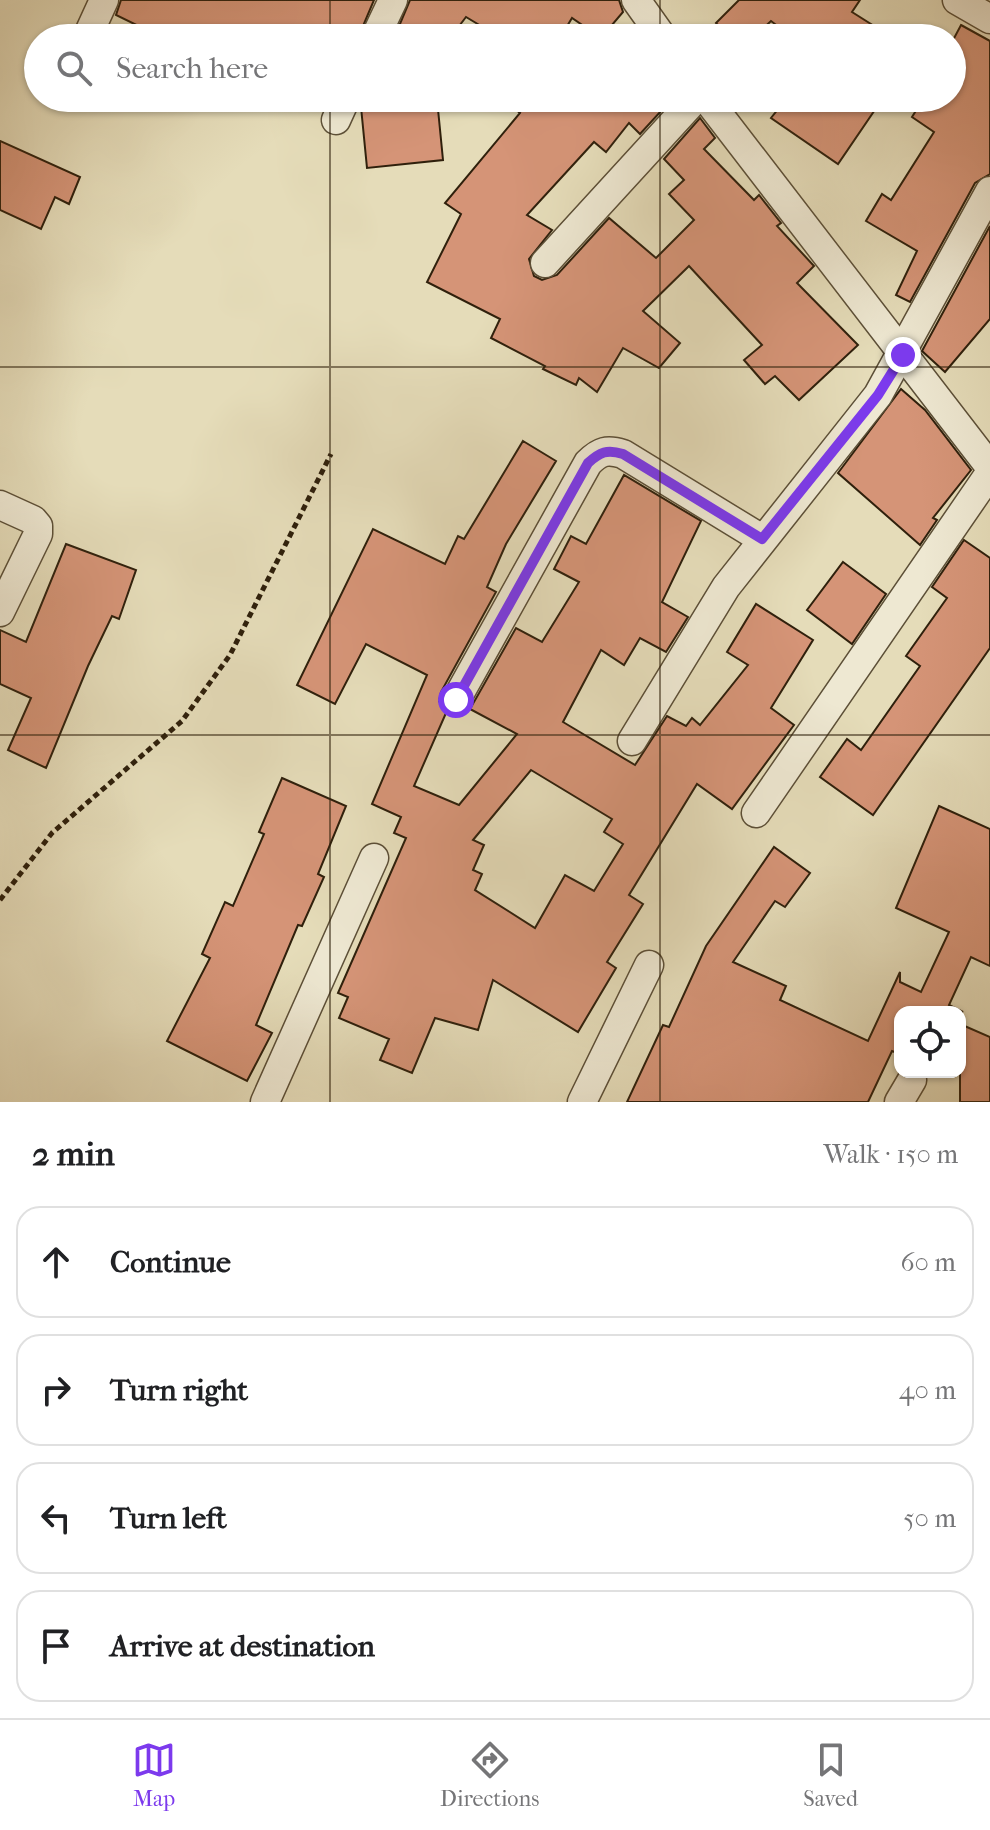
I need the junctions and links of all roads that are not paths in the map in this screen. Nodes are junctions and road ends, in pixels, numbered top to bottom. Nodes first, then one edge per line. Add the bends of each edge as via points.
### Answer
1 (104, 0) edge
2 (393, 0) edge
3 (636, 0) edge
4 (957, 0) edge
5 (990, 19) edge
6 (93, 24) edge
7 (382, 24) edge
8 (653, 24) edge
9 (683, 112) edge
10 (717, 112) edge
11 (990, 191) edge
12 (545, 263) dead end
13 (903, 355) junction
14 (990, 467) edge
15 (990, 473) edge
16 (0, 505) edge
17 (762, 539) junction
18 (0, 612) edge
19 (456, 700) dead end
20 (632, 741) dead end
21 (756, 813) dead end
22 (374, 858) dead end
23 (649, 965) dead end
24 (265, 1102) edge
25 (582, 1102) edge

1 - 6 street
2 - 7 street
3 - 8 street
4 - 5 street
9 - 12 street
10 - 13 street
11 - 13 street
13 - 14 street
13 - 17 street via 878,395
15 - 21 street
16 - 18 street via 38,526
17 - 19 street via 623,454 598,453
17 - 20 street via 726,587
22 - 24 street
23 - 25 street

